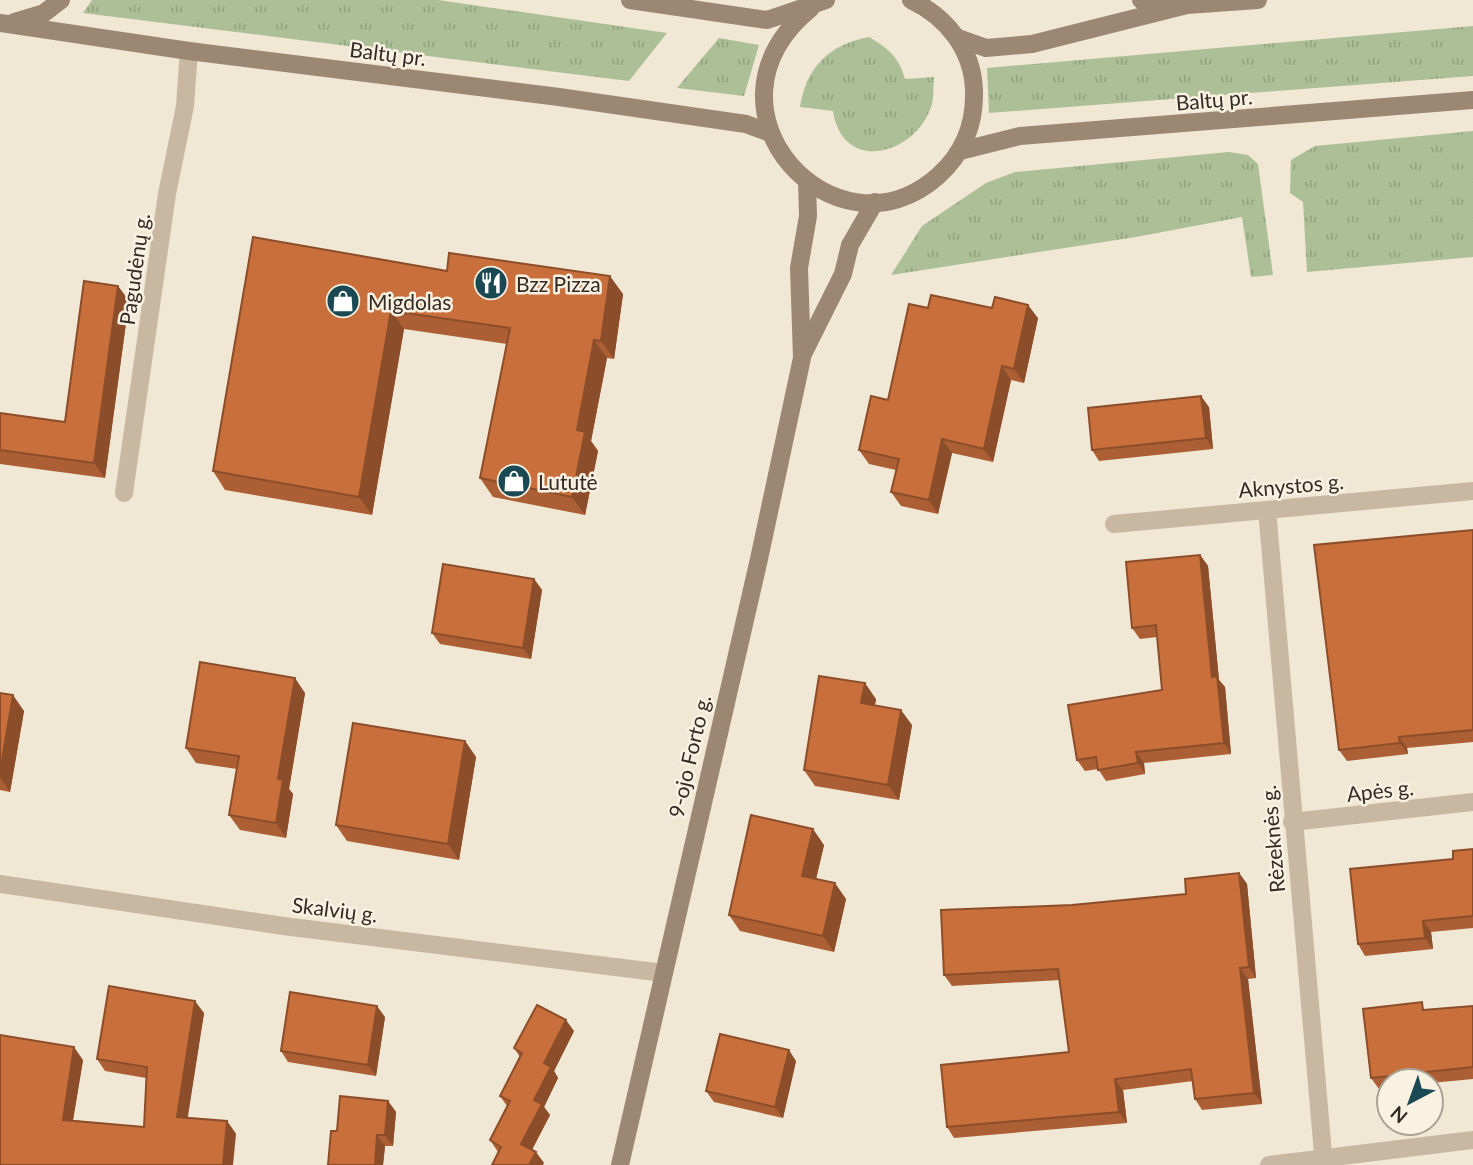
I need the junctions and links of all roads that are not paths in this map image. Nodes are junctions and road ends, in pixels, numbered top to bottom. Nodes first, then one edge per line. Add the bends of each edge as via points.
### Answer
1 (61, 0) edge
2 (630, 0) edge
3 (1141, 0) edge
4 (1258, 0) edge
5 (919, 2) edge
6 (819, 4) edge
7 (1187, 5) junction
8 (3, 23) edge
9 (958, 38) junction
10 (189, 51) junction
11 (1473, 100) edge
12 (770, 133) junction
13 (960, 151) junction
14 (807, 181) junction
15 (875, 202) junction
16 (802, 358) junction
17 (1473, 491) edge
18 (124, 493) dead end
19 (1267, 510) junction
20 (1114, 524) dead end
21 (1473, 803) edge
22 (1292, 822) junction
23 (0, 884) edge
24 (664, 973) junction
25 (1473, 1139) edge
26 (1323, 1162) edge
27 (620, 1165) edge
28 (1269, 1165) edge

1 - 8 main road via 44,13
2 - 6 main road via 767,20
3 - 7 main road
4 - 7 main road
5 - 9 main road
6 - 12 main road via 786,32 769,63 764,86
7 - 9 main road via 1032,44 986,48
8 - 10 main road, Baltų pr.
9 - 13 main road via 971,71 975,106
10 - 12 main road, Baltų pr. via 559,97 746,124
10 - 18 street, Pagudėnų g. via 185,106 167,194
11 - 13 main road, Baltų pr. via 1020,136
12 - 14 main road via 792,168
13 - 15 main road via 948,167 915,192
14 - 15 main road via 851,201
14 - 16 main road, 9-ojo Forto g. via 808,216 799,268
15 - 16 main road, 9-ojo Forto g. via 850,246 843,274
16 - 24 main road, 9-ojo Forto g.
17 - 19 street, Aknystos g.
19 - 20 street, Aknystos g.
19 - 22 street, Rėzeknės g.
21 - 22 street, Apės g.
22 - 26 street, Rėzeknės g.
23 - 24 street, Skalvių g. via 291,927
24 - 27 main road, 9-ojo Forto g.
25 - 26 street
26 - 28 street

